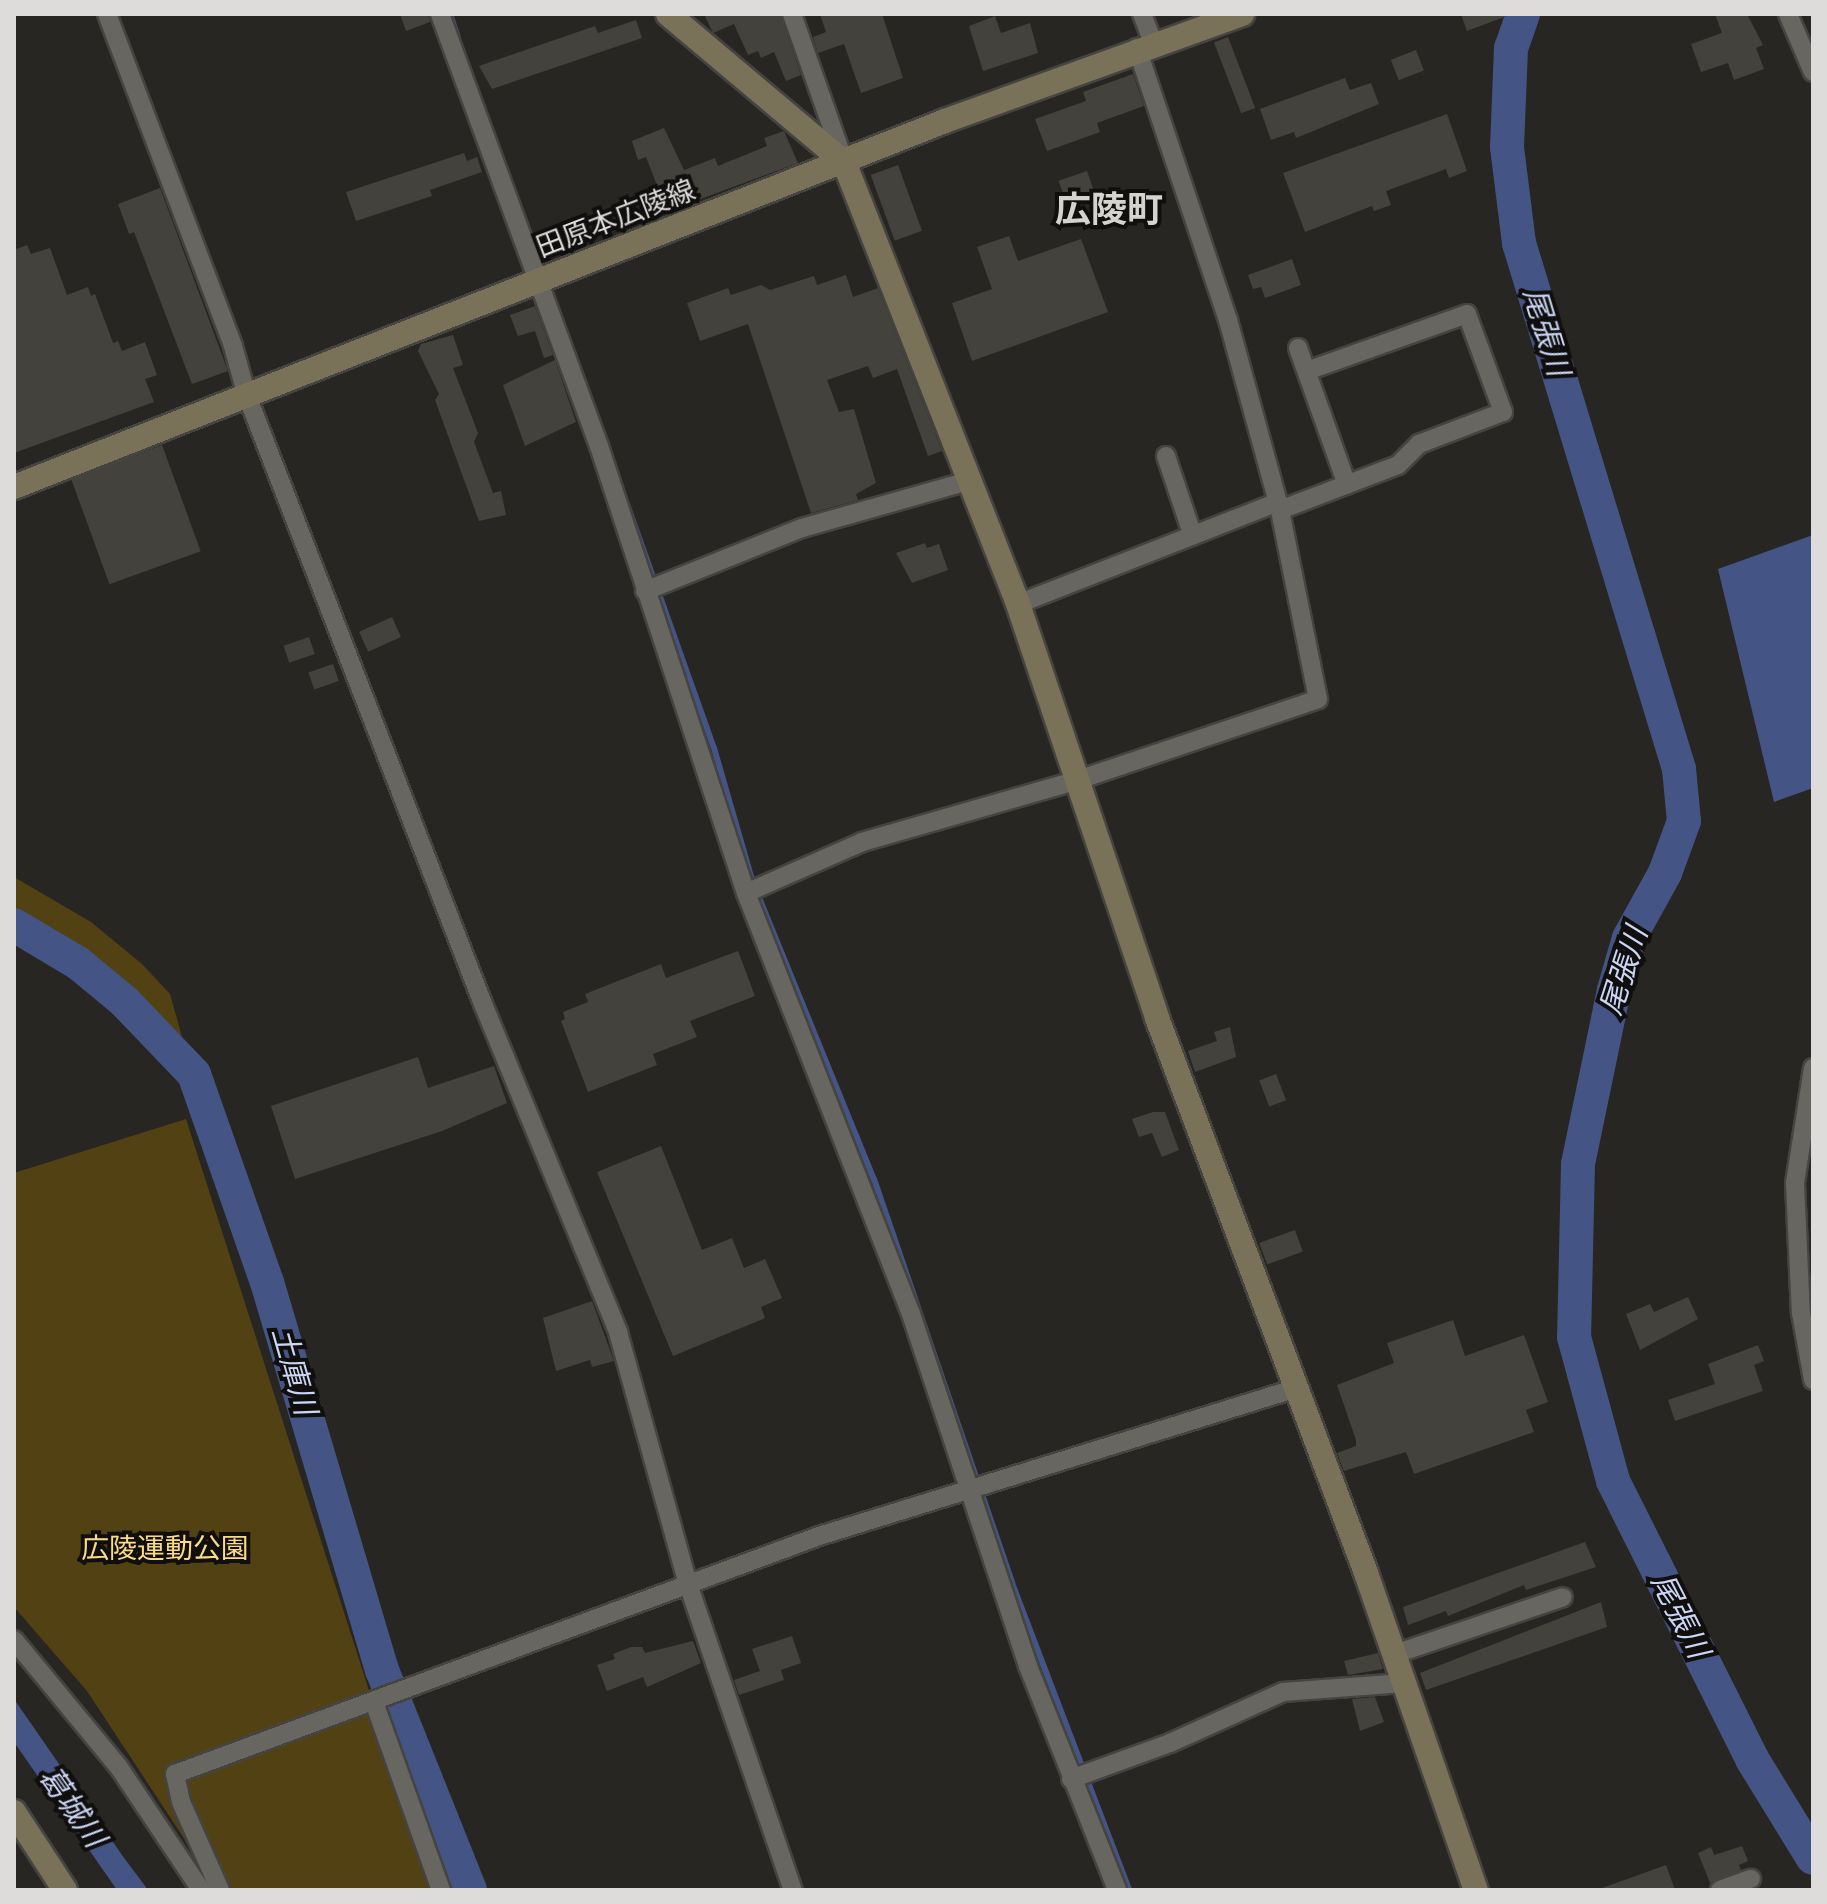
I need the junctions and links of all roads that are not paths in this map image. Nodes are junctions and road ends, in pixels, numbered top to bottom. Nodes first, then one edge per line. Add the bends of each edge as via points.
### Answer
1 (107, 14) edge
2 (440, 14) edge
3 (668, 14) edge
4 (792, 14) edge
5 (1142, 14) edge
6 (1242, 14) edge
7 (1788, 14) edge
8 (1145, 45) junction
9 (1813, 72) edge
10 (844, 162) junction
11 (538, 281) junction
12 (1298, 348) dead end
13 (1307, 371) junction
14 (246, 393) junction
15 (1166, 456) dead end
16 (972, 480) junction
17 (1347, 485) junction
18 (14, 487) edge
19 (1279, 506) junction
20 (1193, 536) junction
21 (645, 591) junction
22 (1018, 604) junction
23 (1078, 780) junction
24 (746, 893) junction
25 (1813, 1068) edge
26 (1813, 1380) edge
27 (1294, 1389) junction
28 (965, 1487) junction
29 (688, 1584) junction
30 (1563, 1597) dead end
31 (14, 1640) edge
32 (1395, 1654) junction
33 (1404, 1683) junction
34 (374, 1702) junction
35 (1071, 1779) junction
36 (14, 1812) edge
37 (1751, 1879) dead end
38 (65, 1890) edge
39 (201, 1890) edge
40 (220, 1890) edge
41 (441, 1890) edge
42 (793, 1890) edge
43 (1117, 1890) edge
44 (1476, 1890) edge
45 (1720, 1890) edge

1 - 14 street
2 - 11 street
3 - 10 street
4 - 10 street
5 - 8 street
6 - 8 street, 田原本広陵線
7 - 9 street
8 - 10 street, 田原本広陵線
8 - 19 street
10 - 11 street, 田原本広陵線
10 - 16 street
11 - 14 street, 田原本広陵線
11 - 21 street
12 - 13 street
13 - 17 street
13 - 17 street via 1467,314 1503,412 1419,444 1398,465
14 - 18 street, 田原本広陵線
14 - 29 street via 483,1004 618,1332
15 - 20 street
16 - 21 street via 802,528
16 - 22 street
17 - 19 street
19 - 20 street
19 - 23 street via 1318,699
20 - 22 street
21 - 24 street
22 - 23 street
23 - 24 street via 862,842
23 - 27 street via 1157,1018
24 - 28 street via 911,1314
25 - 26 street via 1795,1183 1801,1313
27 - 28 street
27 - 32 street
28 - 29 street
28 - 35 street
29 - 34 street
29 - 42 street
30 - 32 street
31 - 39 street via 118,1766
32 - 33 street
33 - 35 street via 1283,1692 1170,1743
33 - 44 street
34 - 40 street via 175,1774 181,1802
34 - 41 street
35 - 43 street
36 - 38 street
37 - 45 street

